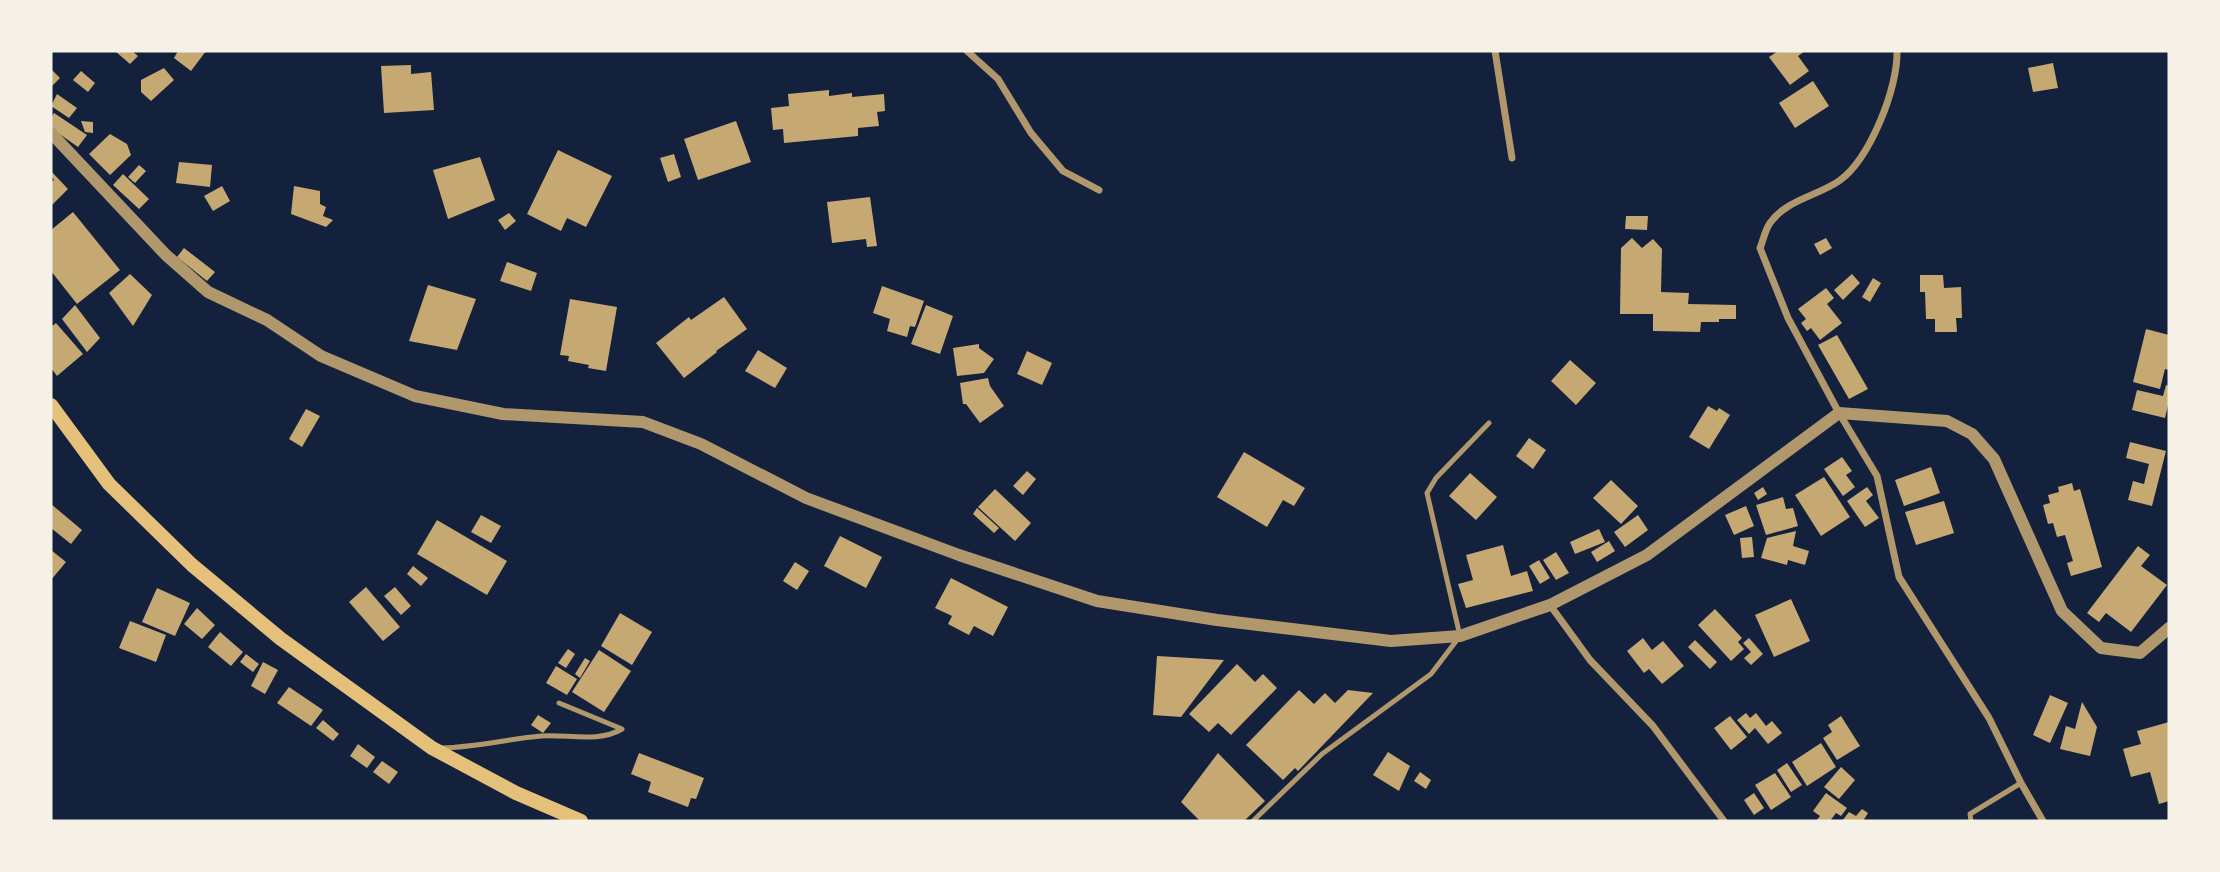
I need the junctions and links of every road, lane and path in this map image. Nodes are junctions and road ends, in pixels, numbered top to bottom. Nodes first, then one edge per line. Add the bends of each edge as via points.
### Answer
1 (967, 51) edge
2 (1495, 51) edge
3 (1897, 51) edge
4 (51, 133) edge
5 (1511, 158) dead end
6 (1099, 190) dead end
7 (51, 405) edge
8 (1839, 414) junction
9 (1489, 423) dead end
10 (1550, 605) junction
11 (2169, 628) edge
12 (1460, 636) junction
13 (559, 703) dead end
14 (432, 748) junction
15 (2021, 783) junction
16 (581, 821) edge
17 (1253, 821) edge
18 (1724, 821) edge
19 (1970, 821) edge
20 (2043, 821) edge

1 - 6 street via 998,79 1031,133 1063,171
2 - 5 street
3 - 8 street via 1897,68 1882,115 1859,161 1839,180 1787,207 1770,223 1760,248 1788,318
4 - 12 street via 166,255 208,292 267,320 321,356 415,396 502,414 643,422 701,444 806,498 1097,601 1391,641
7 - 14 main road via 109,484 192,565 281,639
8 - 10 street via 1647,555
8 - 11 street via 1947,421 1972,434 1994,459 2062,611 2101,648 2140,653
8 - 15 street via 1877,476 1899,577 1989,718
9 - 12 lane via 1427,493
10 - 12 street
10 - 18 street via 1590,660 1653,726
12 - 17 lane via 1431,674 1322,754
13 - 14 lane via 622,729 611,736 542,736
14 - 16 main road
15 - 19 lane via 1970,814
15 - 20 street

